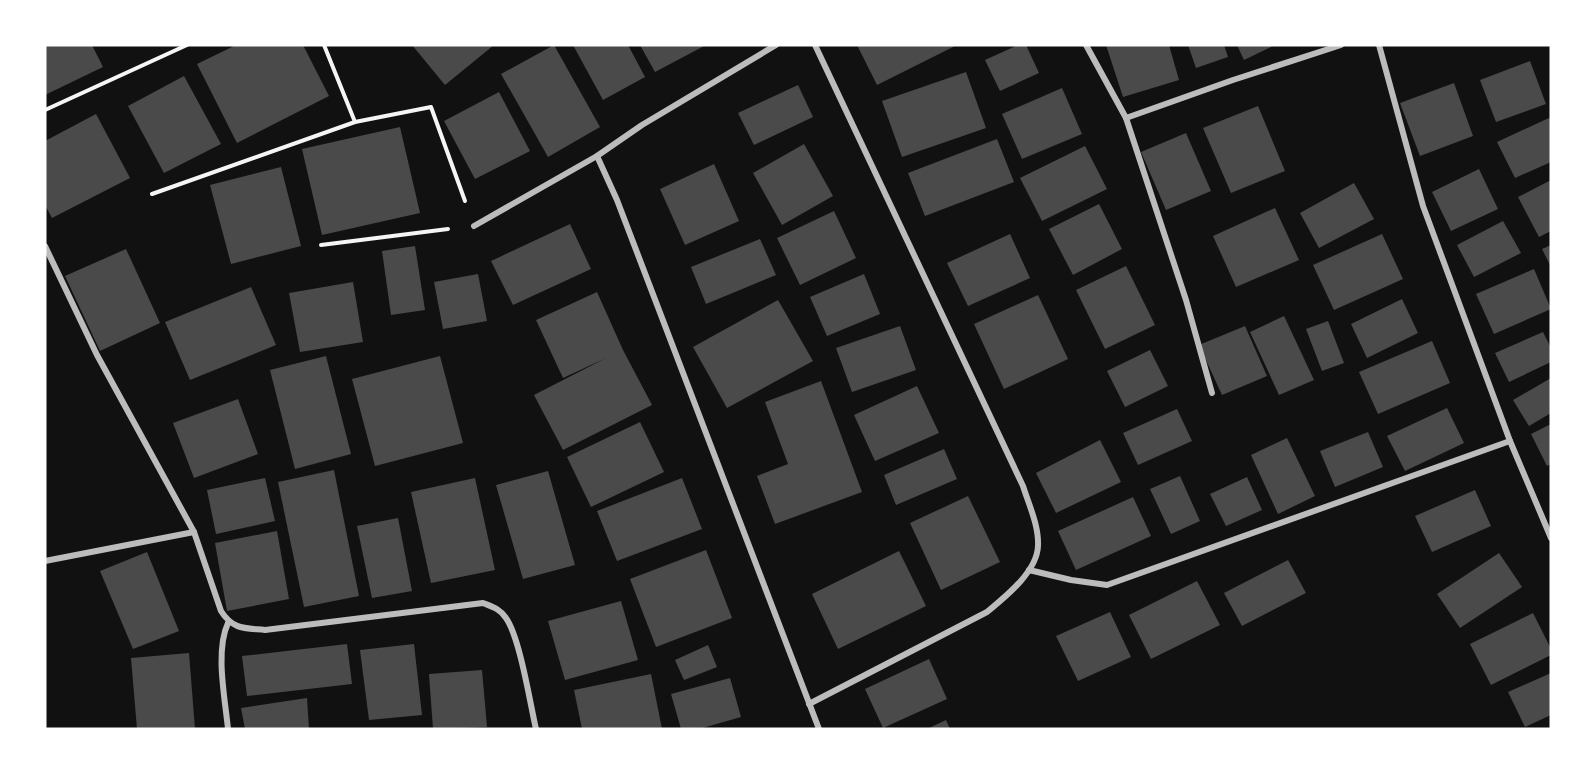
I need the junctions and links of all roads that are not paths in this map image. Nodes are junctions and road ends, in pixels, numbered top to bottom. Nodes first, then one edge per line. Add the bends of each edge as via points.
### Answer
1 (776, 45) edge
2 (815, 45) edge
3 (1086, 45) edge
4 (1341, 45) edge
5 (1379, 45) edge
6 (1126, 118) junction
7 (597, 156) junction
8 (474, 226) road end
9 (45, 246) edge
10 (1212, 393) dead end
11 (1510, 441) junction
12 (194, 532) junction
13 (1551, 538) edge
14 (45, 561) edge
15 (1029, 570) junction
16 (228, 623) junction
17 (809, 704) junction
18 (228, 729) edge
19 (536, 729) edge
20 (819, 729) edge

1 - 7 street
2 - 15 street via 1023,486 1038,547
3 - 6 street
4 - 6 street
5 - 11 street via 1423,206
6 - 10 street
7 - 8 street
7 - 17 street via 622,212
9 - 12 street via 97,355
11 - 13 street
11 - 15 street via 1107,585
12 - 14 street
12 - 16 street
15 - 17 street via 987,612
16 - 18 street via 222,650
16 - 19 street via 265,630 483,603 498,608 508,620 517,647
17 - 20 street

